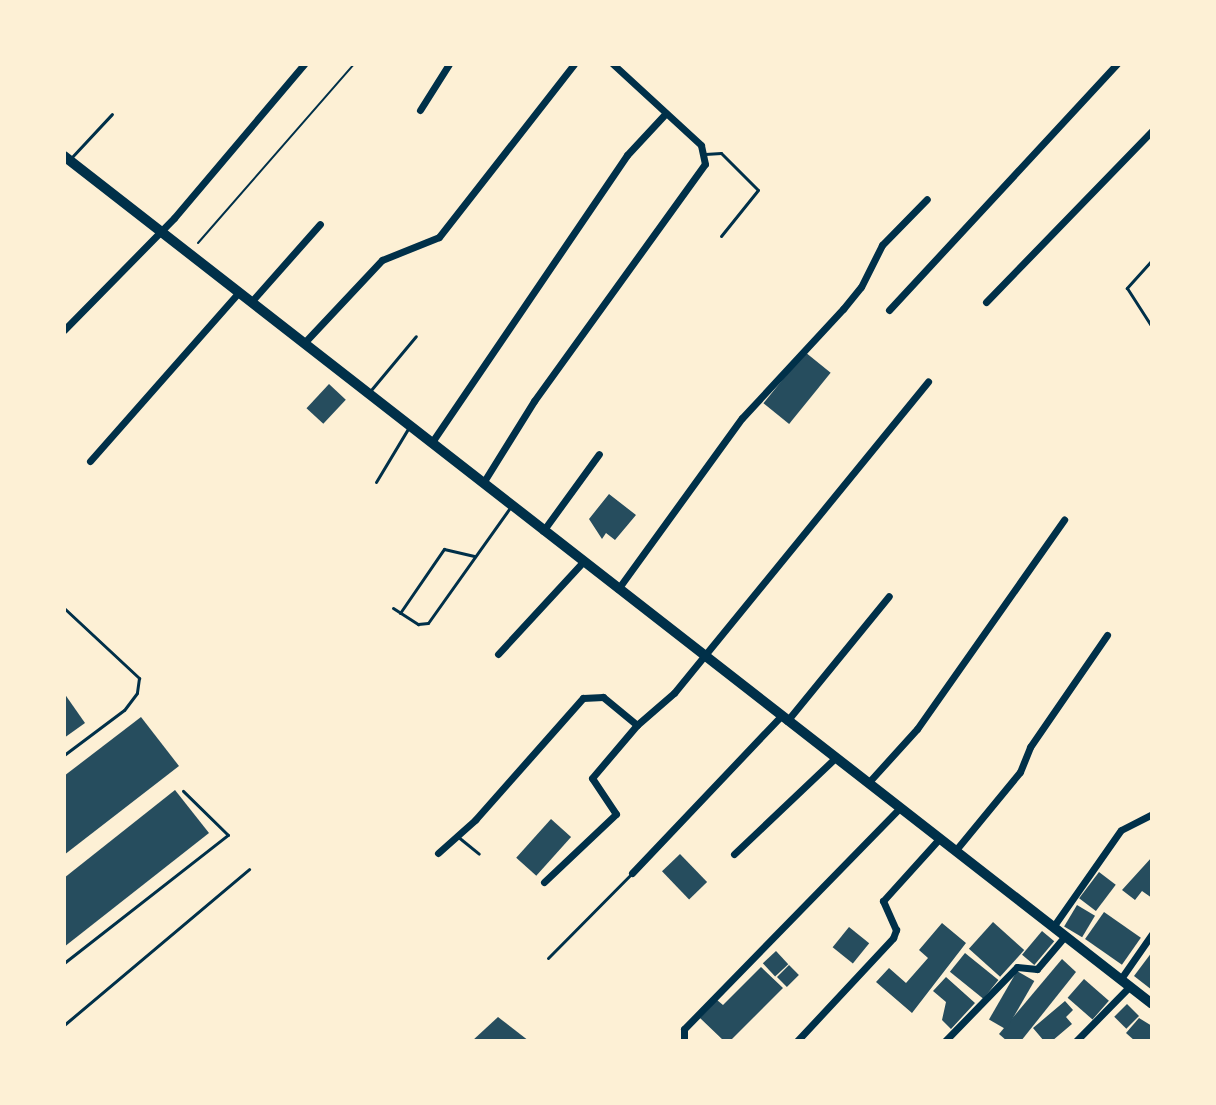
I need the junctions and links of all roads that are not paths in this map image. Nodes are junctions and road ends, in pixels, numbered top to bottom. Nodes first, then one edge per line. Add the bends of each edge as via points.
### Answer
1 (304, 64) edge
2 (449, 64) edge
3 (574, 64) edge
4 (613, 64) edge
5 (1117, 64) edge
6 (420, 110) dead end
7 (666, 113) junction
8 (112, 114) dead end
9 (1152, 131) edge
10 (705, 154) junction
11 (66, 161) edge
12 (927, 199) dead end
13 (320, 224) dead end
14 (160, 230) junction
15 (721, 236) dead end
16 (1152, 260) edge
17 (239, 292) junction
18 (251, 302) junction
19 (986, 302) dead end
20 (889, 310) dead end
21 (1152, 327) edge
22 (64, 330) edge
23 (416, 336) dead end
24 (304, 343) junction
25 (928, 382) dead end
26 (369, 393) junction
27 (411, 425) junction
28 (432, 442) junction
29 (599, 454) dead end
30 (90, 461) dead end
31 (376, 482) dead end
32 (483, 483) junction
33 (511, 506) junction
34 (1064, 520) dead end
35 (543, 531) junction
36 (475, 556) junction
37 (583, 562) junction
38 (618, 589) junction
39 (889, 596) dead end
40 (64, 608) edge
41 (393, 608) dead end
42 (400, 613) junction
43 (1107, 635) dead end
44 (498, 654) dead end
45 (705, 657) junction
46 (784, 718) junction
47 (637, 725) junction
48 (64, 755) edge
49 (835, 758) junction
50 (868, 783) junction
51 (183, 791) dead end
52 (900, 808) junction
53 (1152, 814) edge
54 (457, 836) junction
55 (939, 839) junction
56 (955, 851) junction
57 (438, 853) dead end
58 (479, 854) dead end
59 (734, 854) dead end
60 (249, 869) dead end
61 (632, 873) joint
62 (544, 882) dead end
63 (1053, 927) junction
64 (1152, 934) edge
65 (1065, 936) junction
66 (548, 958) dead end
67 (64, 963) edge
68 (1125, 983) junction
69 (1152, 1004) edge
70 (64, 1025) edge
71 (684, 1041) edge
72 (797, 1041) edge
73 (945, 1041) edge
74 (1076, 1041) edge

1 - 14 street
2 - 6 street
3 - 24 street via 439,237 382,260
4 - 7 street
5 - 20 street
7 - 10 street
7 - 28 street via 627,155
8 - 11 lane
9 - 19 street
10 - 15 lane via 721,153 758,190
10 - 32 street via 705,164 534,401
11 - 14 main road
12 - 38 street via 882,245 843,309 742,418
13 - 18 street
14 - 17 main road
14 - 22 street
16 - 21 lane via 1127,288
17 - 18 main road
17 - 30 street
18 - 24 main road
23 - 26 lane
24 - 26 main road
25 - 45 street
26 - 27 main road
27 - 28 main road
27 - 31 lane
28 - 32 main road
29 - 35 street
32 - 33 main road
33 - 35 main road
33 - 36 lane
34 - 50 street via 926,717
35 - 37 main road
36 - 42 lane via 444,549
36 - 42 lane via 428,623 418,624
37 - 38 main road
37 - 44 street
38 - 45 main road
39 - 46 street
40 - 48 lane via 139,678 137,693 124,710
41 - 42 lane
43 - 56 street via 1030,747 1020,772
45 - 46 main road
45 - 47 street
46 - 49 main road
46 - 61 street
47 - 54 street via 603,697 583,698
47 - 62 street via 592,778 616,814
49 - 50 main road
49 - 59 street
50 - 52 main road
51 - 67 lane via 228,835
52 - 55 main road
52 - 71 street via 684,1029
53 - 63 street via 1121,830
54 - 57 street
54 - 58 lane
55 - 56 main road
55 - 72 street via 883,901 896,930 893,938
56 - 63 main road
60 - 70 lane
61 - 66 lane
63 - 65 main road
64 - 68 street
65 - 68 main road
65 - 73 street via 1037,969 1017,967
68 - 69 main road
68 - 74 street

